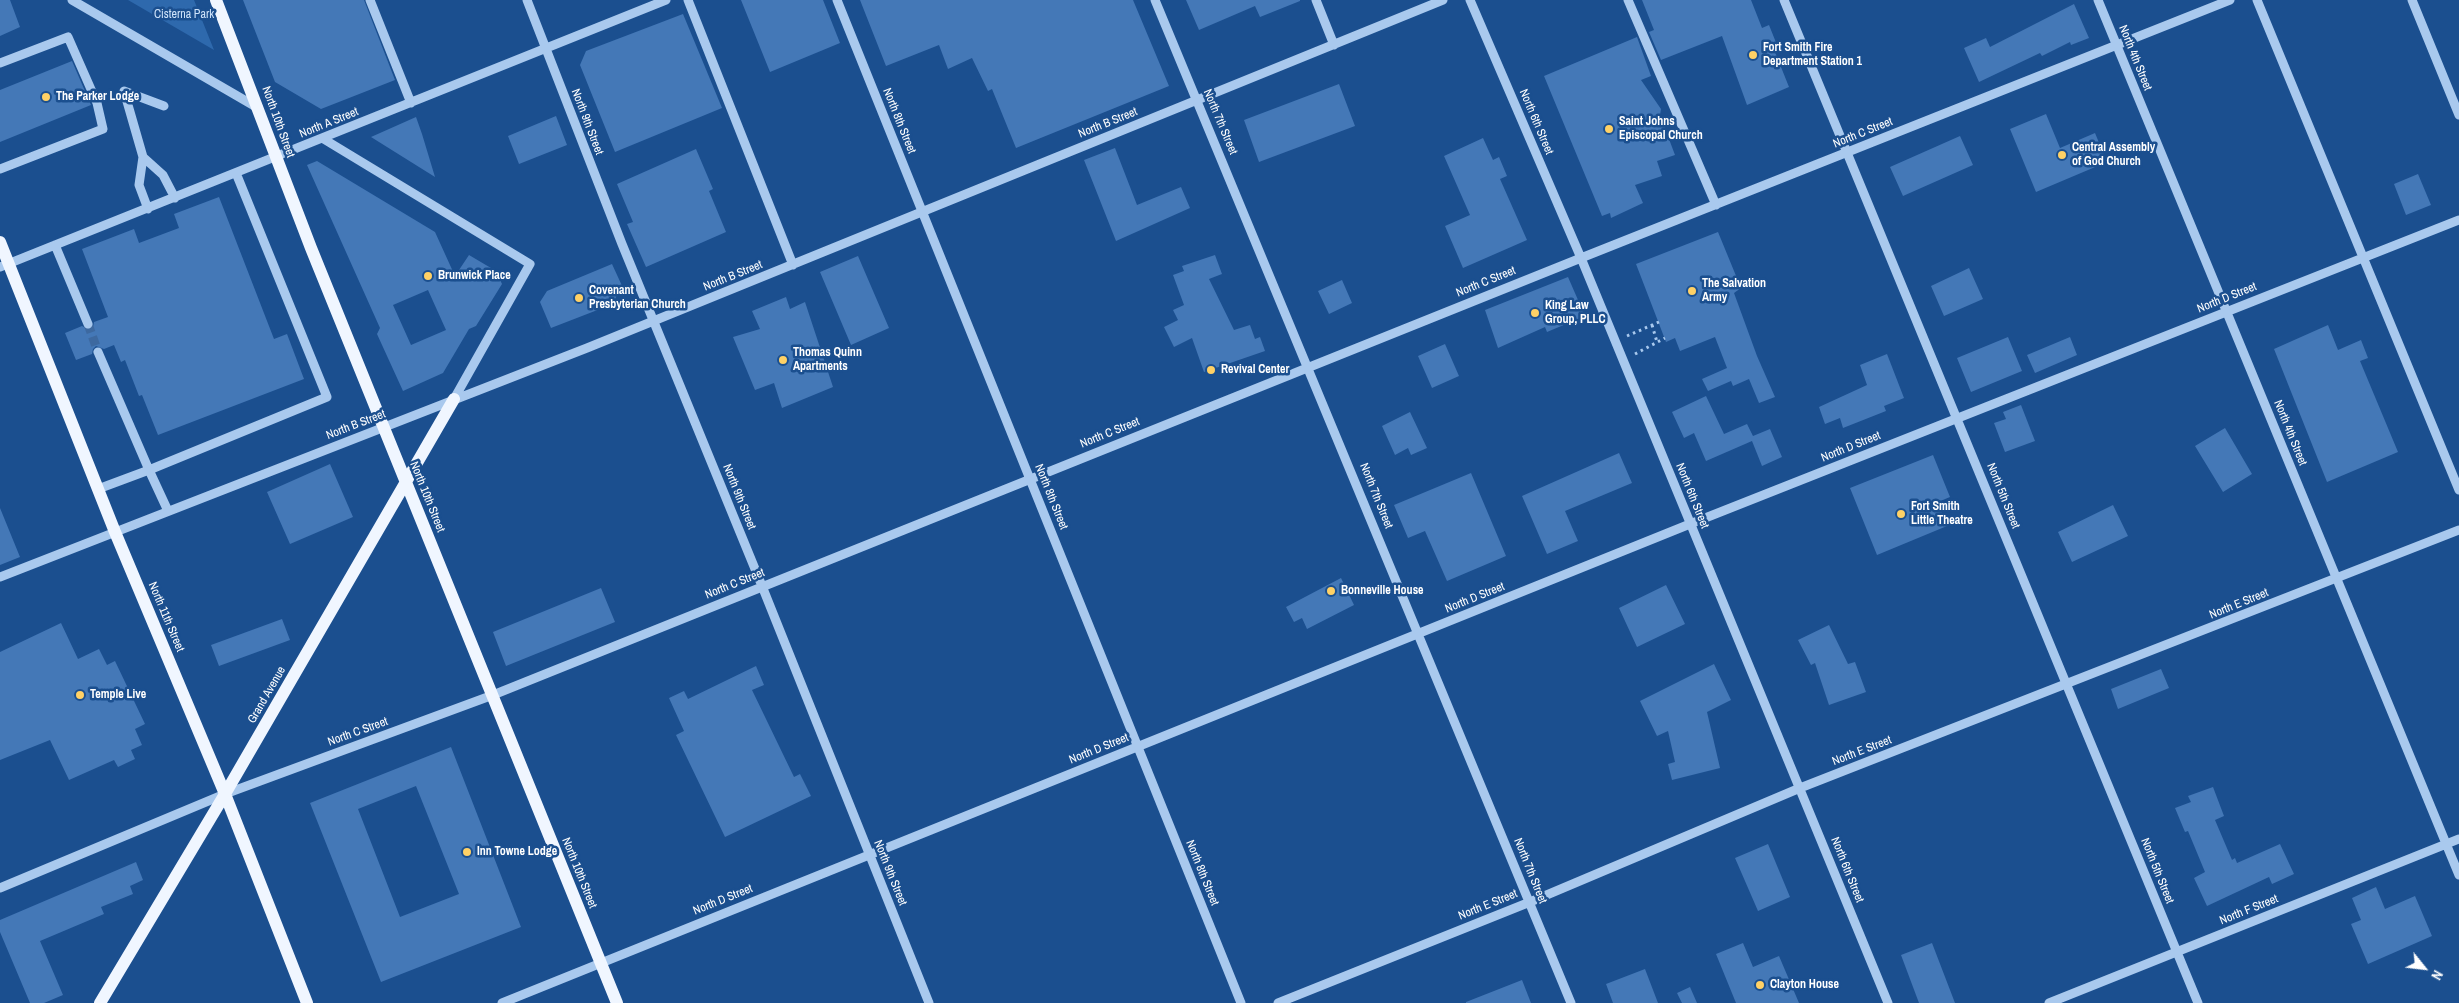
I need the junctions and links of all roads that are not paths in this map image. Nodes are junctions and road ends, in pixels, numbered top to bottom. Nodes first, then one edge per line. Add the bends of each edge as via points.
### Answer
1 (72, 0) edge
2 (216, 0) edge
3 (370, 0) edge
4 (526, 0) edge
5 (666, 0) edge
6 (688, 0) edge
7 (838, 0) edge
8 (1156, 0) edge
9 (1316, 0) edge
10 (1443, 0) edge
11 (1470, 0) edge
12 (1628, 0) edge
13 (1784, 0) edge
14 (2098, 0) edge
15 (2230, 0) edge
16 (2258, 0) edge
17 (2412, 0) edge
18 (1334, 45) junction
19 (2116, 45) junction
20 (546, 49) junction
21 (0, 63) edge
22 (1198, 100) junction
23 (411, 103) junction
24 (164, 106) dead end
25 (259, 108) junction
26 (2459, 115) edge
27 (322, 138) junction
28 (1847, 153) junction
29 (143, 157) junction
30 (276, 158) junction
31 (0, 169) edge
32 (236, 173) junction
33 (174, 198) junction
34 (1716, 205) junction
35 (148, 209) junction
36 (922, 212) junction
37 (2459, 220) edge
38 (0, 242) edge
39 (55, 246) junction
40 (2364, 257) junction
41 (1581, 258) junction
42 (793, 265) junction
43 (4, 266) edge
44 (2226, 312) junction
45 (654, 321) junction
46 (88, 324) tunnel mouth
47 (98, 352) tunnel mouth
48 (1309, 367) junction
49 (454, 399) junction
50 (1958, 418) junction
51 (384, 427) junction
52 (149, 470) junction
53 (1030, 478) junction
54 (406, 482) junction
55 (98, 489) junction
56 (2459, 490) edge
57 (168, 511) junction
58 (1690, 524) junction
59 (2459, 530) edge
60 (115, 532) junction
61 (0, 578) edge
62 (2336, 579) junction
63 (762, 586) junction
64 (1419, 635) junction
65 (2067, 685) junction
66 (493, 695) junction
67 (1138, 747) junction
68 (1800, 788) junction
69 (225, 794) junction
70 (2459, 839) edge
71 (2446, 844) junction
72 (869, 855) junction
73 (2459, 875) edge
74 (0, 888) edge
75 (1530, 902) junction
76 (2177, 952) junction
77 (601, 963) junction
78 (100, 1003) edge
79 (307, 1003) edge
80 (502, 1003) edge
81 (617, 1003) edge
82 (929, 1003) edge
83 (1241, 1003) edge
84 (1278, 1003) edge
85 (1571, 1003) edge
86 (1888, 1003) edge
87 (2049, 1003) edge
88 (2198, 1003) edge

1 - 25 street
2 - 25 main road, North 10th Street
3 - 23 street
4 - 20 street, North 9th Street
5 - 20 street, North A Street
6 - 42 street
7 - 36 street, North 8th Street
8 - 22 street, North 7th Street
9 - 18 street
10 - 18 street, North B Street
11 - 41 street, North 6th Street
12 - 34 street
13 - 28 street, North 5th Street
14 - 19 street, North 4th Street
15 - 19 street, North C Street
16 - 40 street
17 - 26 street
18 - 22 street, North B Street
19 - 28 street, North C Street
19 - 44 street, North 4th Street
20 - 23 street, North A Street
20 - 45 street, North 9th Street
21 - 31 street via 68,37 97,103 103,128
22 - 36 street, North B Street
22 - 48 street, North 7th Street
23 - 27 street, North A Street
24 - 29 street via 124,91
25 - 30 main road, North 10th Street
27 - 30 street, North A Street
27 - 49 street via 530,264
28 - 34 street, North C Street
28 - 50 street, North 5th Street
29 - 33 street via 163,175
29 - 35 street via 140,185
30 - 32 street, North A Street
30 - 51 main road, North 10th Street
32 - 33 street, North A Street
32 - 52 street via 327,397
33 - 35 street, North A Street
34 - 41 street, North C Street
35 - 39 street, North A Street
36 - 42 street, North B Street
36 - 53 street, North 8th Street
37 - 40 street, North D Street
38 - 43 main road, North 11th Street
39 - 43 street, North A Street
39 - 46 street
40 - 44 street, North D Street
40 - 56 street
41 - 48 street, North C Street
41 - 58 street, North 6th Street
42 - 45 street, North B Street
43 - 55 main road, North 11th Street
44 - 50 street, North D Street
44 - 62 street, North 4th Street
45 - 49 street, North B Street
45 - 63 street, North 9th Street
47 - 52 street
48 - 53 street, North C Street
48 - 64 street, North 7th Street
49 - 51 street, North B Street
49 - 54 main road, Grand Avenue
50 - 58 street, North D Street
50 - 65 street, North 5th Street
51 - 54 main road, North 10th Street
51 - 57 street, North B Street
52 - 55 street
52 - 57 street
53 - 63 street, North C Street
53 - 67 street, North 8th Street
54 - 66 main road, North 10th Street
54 - 69 main road, Grand Avenue
55 - 60 main road, North 11th Street
57 - 60 street, North B Street
58 - 64 street, North D Street
58 - 68 street, North 6th Street
59 - 62 street, North E Street
60 - 61 street, North B Street
60 - 69 main road, North 11th Street
62 - 65 street, North E Street
62 - 71 street, North 4th Street
63 - 66 street, North C Street
63 - 72 street, North 9th Street
64 - 67 street, North D Street
64 - 75 street, North 7th Street
65 - 68 street, North E Street
65 - 76 street, North 5th Street
66 - 69 street, North C Street
66 - 77 main road, North 10th Street
67 - 72 street, North D Street
67 - 83 street, North 8th Street
68 - 75 street, North E Street
68 - 86 street, North 6th Street
69 - 74 street, North C Street
69 - 78 main road, Grand Avenue
69 - 79 main road, North 11th Street
70 - 71 street, North F Street
71 - 73 street, North 4th Street
71 - 76 street, North F Street
72 - 77 street, North D Street
72 - 82 street, North 9th Street
75 - 84 street, North E Street
75 - 85 street, North 7th Street
76 - 87 street, North F Street
76 - 88 street, North 5th Street
77 - 80 street, North D Street
77 - 81 main road, North 10th Street

